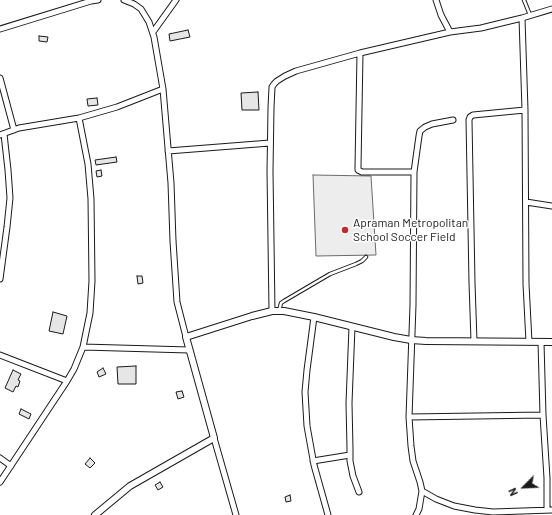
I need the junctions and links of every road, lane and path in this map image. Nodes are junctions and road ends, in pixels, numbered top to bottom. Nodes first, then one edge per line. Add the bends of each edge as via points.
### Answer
1 (98, 0) edge
2 (124, 0) edge
3 (176, 0) edge
4 (436, 0) edge
5 (524, 0) edge
6 (552, 9) edge
7 (530, 16) junction
8 (522, 18) junction
9 (0, 29) edge
10 (153, 32) junction
11 (450, 32) junction
12 (360, 53) junction
13 (0, 78) edge
14 (163, 89) junction
15 (525, 110) junction
16 (79, 118) junction
17 (453, 120) dead end
18 (14, 130) junction
19 (2, 135) edge
20 (270, 143) junction
21 (168, 151) junction
22 (414, 172) junction
23 (526, 202) junction
24 (552, 206) edge
25 (366, 257) dead end
26 (1, 266) edge
27 (0, 279) edge
28 (272, 311) junction
29 (279, 311) junction
30 (314, 317) junction
31 (352, 327) junction
32 (186, 337) junction
33 (411, 340) junction
34 (474, 341) junction
35 (529, 342) junction
36 (541, 342) junction
37 (552, 342) edge
38 (84, 347) junction
39 (190, 350) junction
40 (0, 355) edge
41 (67, 381) junction
42 (543, 415) junction
43 (409, 417) junction
44 (214, 438) junction
45 (350, 455) junction
46 (0, 458) edge
47 (313, 461) junction
48 (11, 466) junction
49 (0, 482) edge
50 (422, 491) junction
51 (359, 492) dead end
52 (550, 510) edge
53 (493, 514) edge
54 (95, 515) edge
55 (236, 515) edge
56 (328, 515) edge
57 (416, 515) edge

1 - 9 street
2 - 10 street via 141,9
3 - 10 street
4 - 11 street
5 - 7 lane
6 - 7 street
7 - 8 street
8 - 11 street
8 - 15 street
10 - 14 street
11 - 12 street
12 - 20 street via 296,71 274,84
12 - 22 street via 358,170
13 - 18 street
14 - 16 street via 117,107
14 - 21 street
15 - 23 street
15 - 34 street via 473,115 469,120
16 - 18 street
16 - 38 street via 88,164 91,199 92,281
17 - 22 street via 432,124 420,131
18 - 19 street
19 - 26 street via 10,198
20 - 21 street
20 - 28 street
21 - 32 street via 177,302
22 - 33 street
23 - 24 street
23 - 35 street
25 - 29 lane via 356,264 330,274 284,301
26 - 27 street
28 - 29 street
28 - 32 street
29 - 30 street
30 - 31 street
30 - 47 street via 306,392 307,426
31 - 33 street
31 - 45 street
32 - 39 street
33 - 34 street
33 - 43 street
34 - 35 street
35 - 36 street
36 - 37 street
36 - 42 street
38 - 39 street
38 - 41 street
39 - 44 street
40 - 41 street
41 - 48 street
42 - 43 street
42 - 52 street
43 - 50 street via 413,461
44 - 54 street via 130,486
44 - 55 street
45 - 47 street
45 - 51 street via 353,476
46 - 48 street
47 - 56 street
48 - 49 street
50 - 53 street via 454,506
50 - 57 street
52 - 53 street

